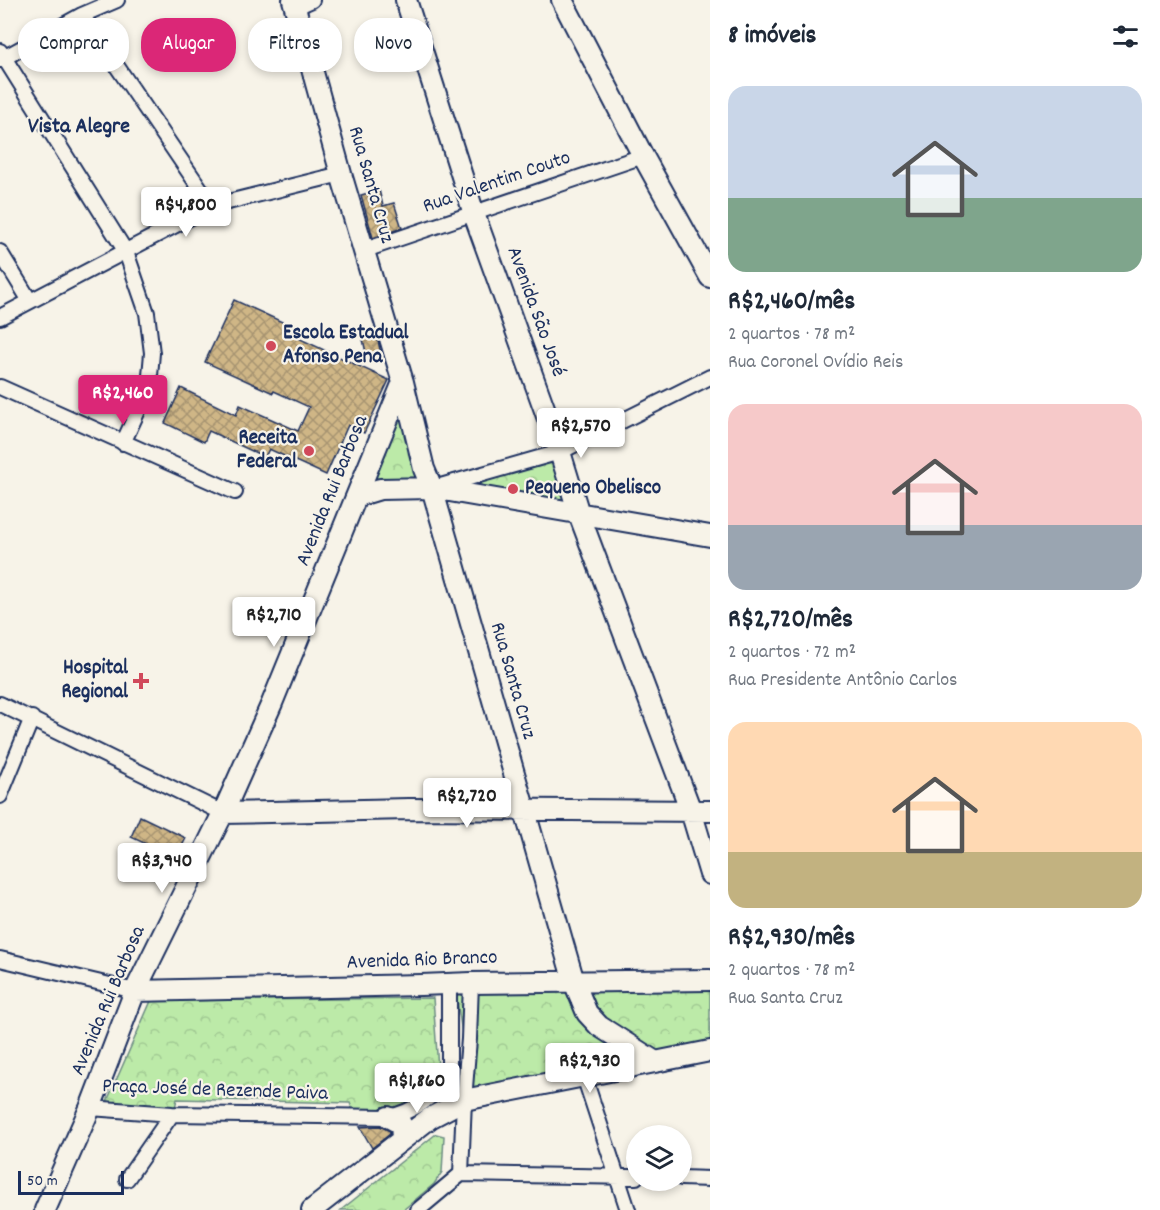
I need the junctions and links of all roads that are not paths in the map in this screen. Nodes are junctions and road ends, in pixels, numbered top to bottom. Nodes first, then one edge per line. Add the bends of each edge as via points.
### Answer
1 (117, 0) edge
2 (406, 0) edge
3 (562, 0) edge
4 (300, 2) edge
5 (82, 15) junction
6 (1, 56) edge
7 (643, 156) junction
8 (341, 174) junction
9 (212, 206) junction
10 (474, 214) junction
11 (364, 250) junction
12 (0, 252) edge
13 (126, 252) junction
14 (710, 277) edge
15 (30, 301) junction
16 (0, 316) edge
17 (710, 377) edge
18 (404, 382) junction
19 (0, 387) edge
20 (123, 443) junction
21 (560, 452) junction
22 (432, 488) junction
23 (235, 492) dead end
24 (357, 496) junction
25 (579, 514) junction
26 (710, 536) edge
27 (0, 704) edge
28 (32, 718) junction
29 (0, 796) edge
30 (524, 810) junction
31 (700, 811) edge
32 (223, 813) junction
33 (710, 874) edge
34 (0, 959) edge
35 (710, 980) edge
36 (574, 982) junction
37 (471, 983) junction
38 (449, 984) junction
39 (135, 991) junction
40 (710, 1051) edge
41 (654, 1061) junction
42 (584, 1076) junction
43 (464, 1100) junction
44 (90, 1108) junction
45 (172, 1114) junction
46 (388, 1117) junction
47 (402, 1138) junction
48 (461, 1174) junction
49 (618, 1177) junction
50 (626, 1177) edge
51 (692, 1178) edge
52 (127, 1179) dead end
53 (710, 1179) edge
54 (45, 1210) edge
55 (312, 1210) edge
56 (418, 1210) edge
57 (628, 1210) edge

1 - 5 street
2 - 10 main road, Avenida São José
3 - 7 main road
4 - 8 main road, Rua Santa Cruz
5 - 6 street
5 - 9 street
6 - 13 street
7 - 10 street, Rua Valentim Couto
7 - 14 main road
8 - 9 street
8 - 11 main road, Rua Santa Cruz
9 - 13 street
10 - 11 street, Rua Valentim Couto
10 - 21 main road, Avenida São José
11 - 18 main road, Rua Santa Cruz
12 - 15 street
13 - 15 street
13 - 20 street via 147,313 152,353 149,387
15 - 16 street
17 - 21 street
18 - 22 main road, Rua Santa Cruz
18 - 24 main road, Avenida Rui Barbosa
19 - 20 street
20 - 23 street
21 - 22 street
21 - 25 main road, Avenida São José
22 - 24 main road via 380,489
22 - 25 main road
22 - 30 main road, Rua Santa Cruz
24 - 32 main road, Avenida Rui Barbosa
25 - 26 main road
25 - 31 main road, Avenida São José
27 - 28 street
28 - 29 street
28 - 32 street
30 - 31 main road
30 - 32 main road
30 - 36 main road, Rua Santa Cruz
31 - 33 main road, Avenida São José
32 - 39 main road, Avenida Rui Barbosa
34 - 39 street
35 - 36 main road, Avenida Rio Branco
36 - 37 main road, Avenida Rio Branco
36 - 41 main road, Rua Santa Cruz via 587,1012 599,1026
37 - 38 main road, Avenida Rio Branco
37 - 43 street
38 - 39 main road, Avenida Rio Branco
38 - 46 street, Praça José de Rezende Paiva via 450,1065 446,1081 426,1099
39 - 44 main road, Avenida Rui Barbosa
40 - 41 main road
41 - 42 main road
42 - 43 main road
42 - 49 street
43 - 47 main road
43 - 48 street
44 - 45 street, Praça José de Rezende Paiva
44 - 54 main road, Avenida Rui Barbosa
45 - 46 street, Praça José de Rezende Paiva
45 - 52 street
46 - 47 main road via 401,1124
47 - 55 main road
48 - 49 street
48 - 56 street
49 - 50 street
49 - 57 street
51 - 53 street

